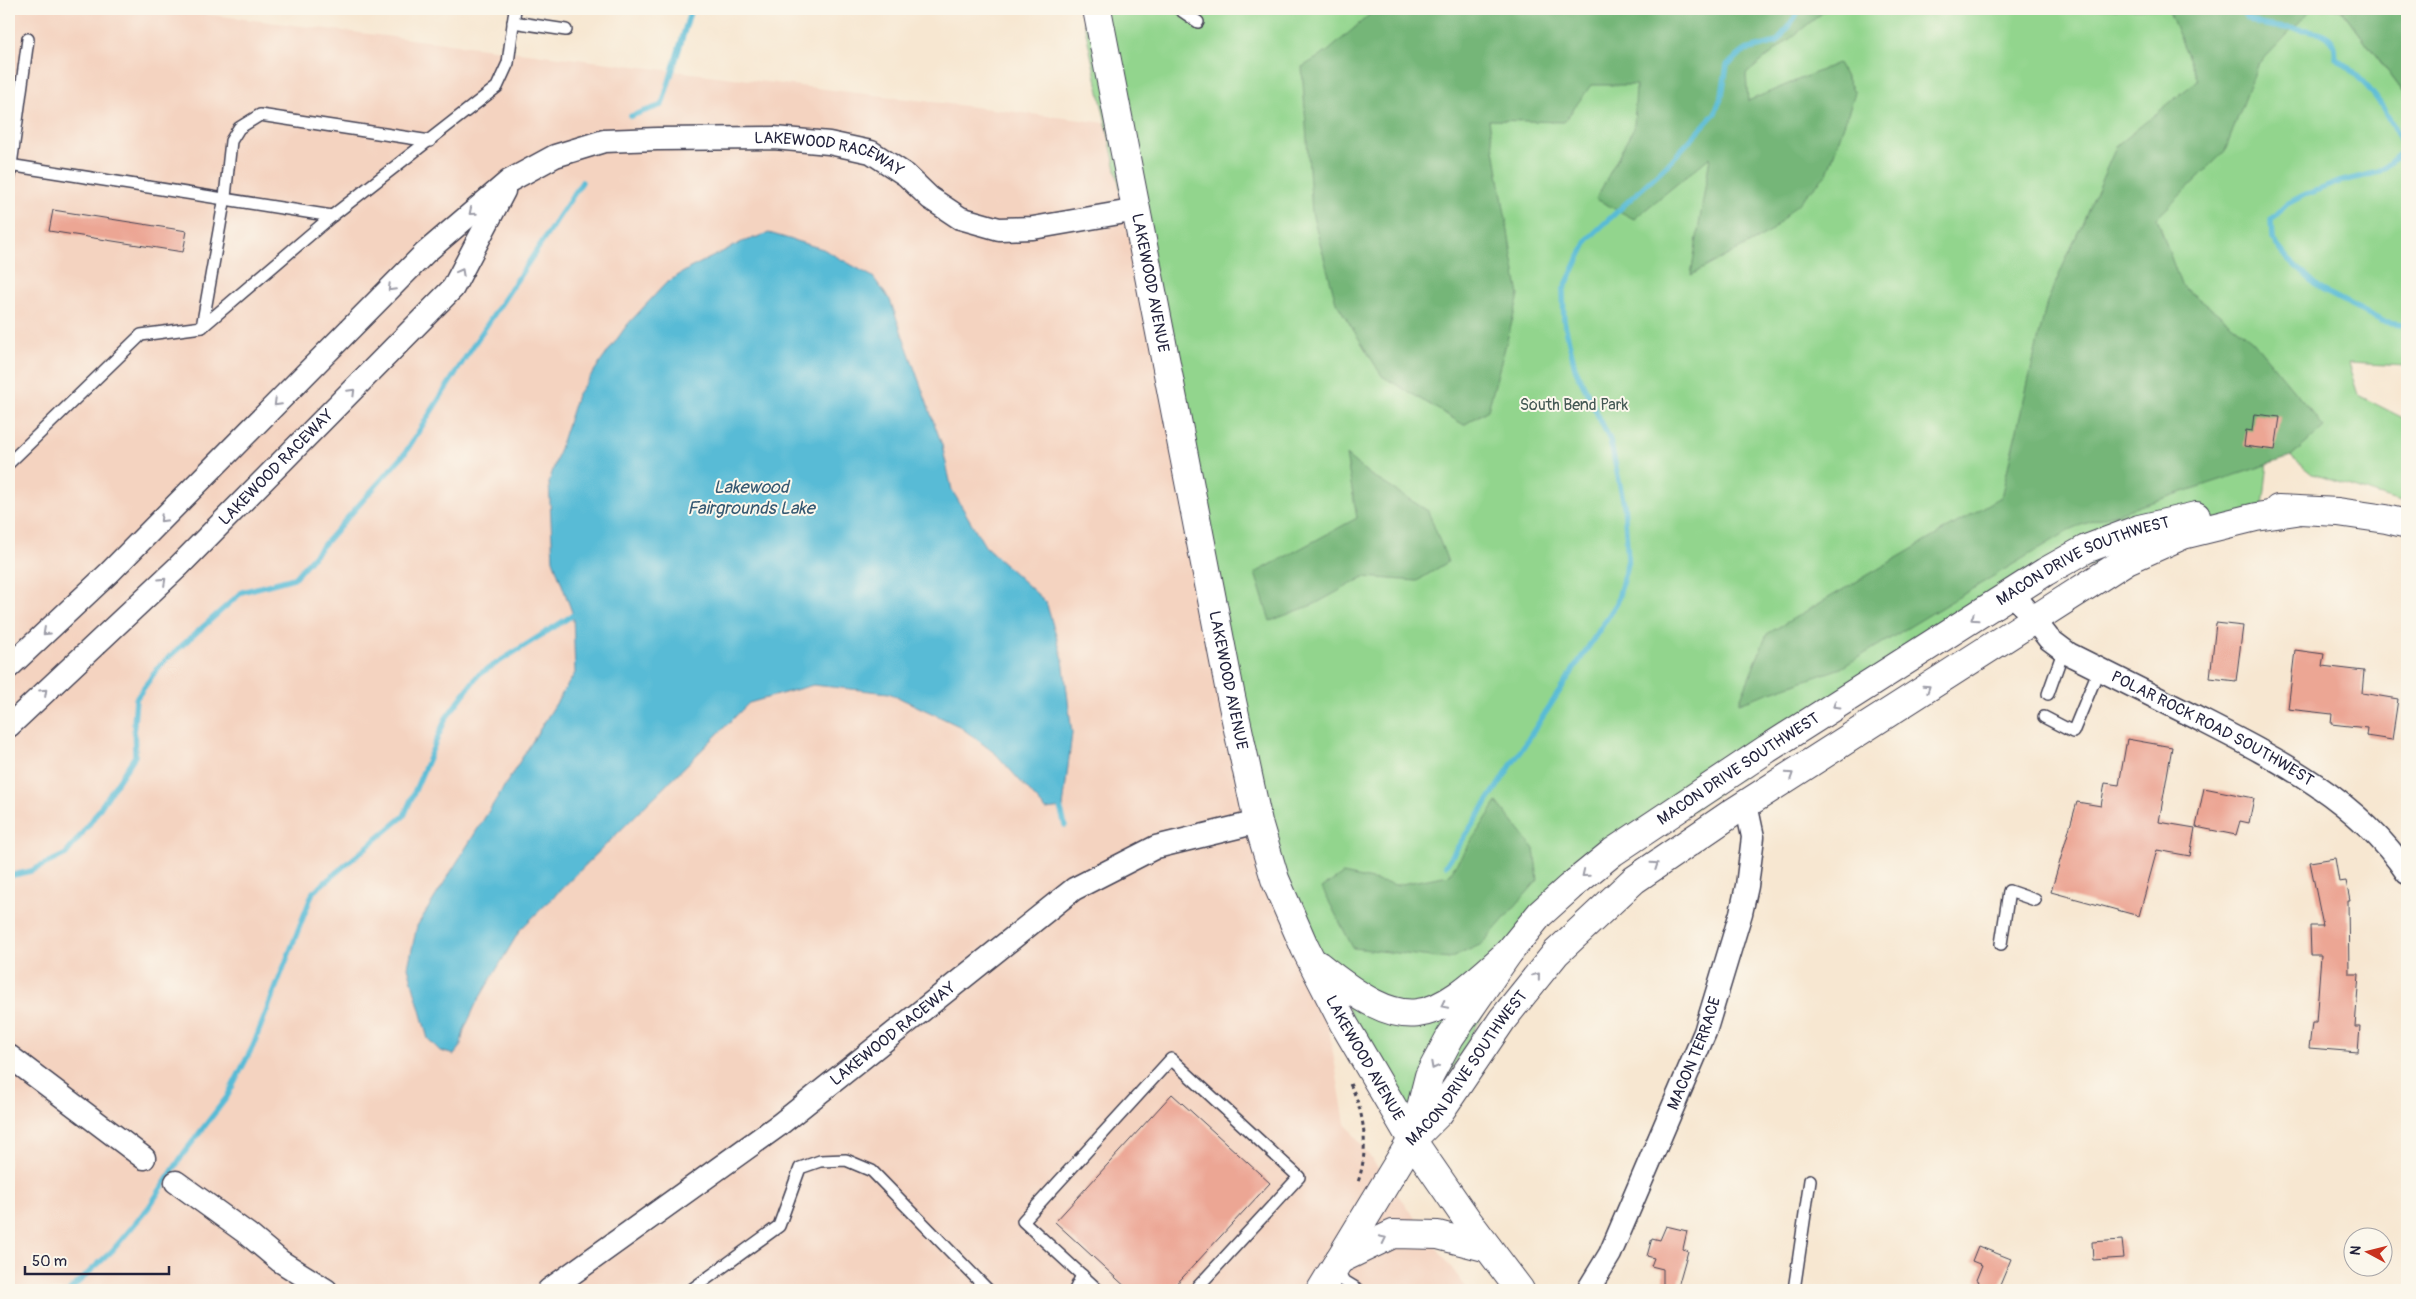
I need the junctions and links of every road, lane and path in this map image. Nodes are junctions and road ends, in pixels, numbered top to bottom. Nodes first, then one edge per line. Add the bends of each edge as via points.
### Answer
1 (515, 9) edge
2 (1097, 9) edge
3 (1179, 9) edge
4 (513, 22) junction
5 (1198, 22) dead end
6 (566, 30) dead end
7 (28, 39) dead end
8 (430, 141) junction
9 (10, 165) edge
10 (9, 180) edge
11 (509, 181) junction
12 (224, 197) junction
13 (1137, 210) junction
14 (332, 216) junction
15 (202, 327) junction
16 (9, 463) edge
17 (2296, 511) junction
18 (2407, 524) edge
19 (2013, 593) junction
20 (2034, 620) junction
21 (2064, 650) junction
22 (9, 667) edge
23 (2099, 668) junction
24 (2048, 694) dead end
25 (2044, 717) dead end
26 (9, 726) edge
27 (1746, 804) junction
28 (1258, 822) junction
29 (2407, 873) edge
30 (2035, 900) dead end
31 (2001, 944) dead end
32 (1509, 952) junction
33 (1311, 959) junction
34 (9, 1056) edge
35 (1347, 1077) dead end
36 (1412, 1140) junction
37 (144, 1158) dead end
38 (1810, 1180) dead end
39 (176, 1182) dead end
40 (1357, 1185) dead end
41 (1488, 1248) junction
42 (1082, 1275) junction
43 (1330, 1275) edge
44 (326, 1290) edge
45 (549, 1290) edge
46 (691, 1290) edge
47 (988, 1290) edge
48 (1076, 1290) edge
49 (1098, 1290) edge
50 (1195, 1290) edge
51 (1359, 1290) edge
52 (1520, 1290) edge
53 (1588, 1290) edge
54 (1794, 1290) edge

1 - 4 lane
2 - 13 street, LAKEWOOD AVENUE
3 - 5 lane
4 - 6 lane
4 - 8 lane via 508,64 497,87
7 - 9 lane
8 - 12 lane via 260,115 240,128 231,141
8 - 14 lane
9 - 10 lane
9 - 12 lane
11 - 13 street, LAKEWOOD RACEWAY via 555,156 604,141 774,138 829,143 871,152 960,218 999,229 1033,228
11 -> 22 street, LAKEWOOD RACEWAY via 425,253 109,573
26 -> 11 street, LAKEWOOD RACEWAY via 178,567 453,288
12 - 14 lane
12 - 15 lane
13 - 28 street, LAKEWOOD AVENUE
14 - 15 lane
15 - 16 lane via 141,335
17 - 18 street, MACON DRIVE SOUTHWEST via 2338,512
17 - 19 street, MACON DRIVE SOUTHWEST via 2263,507 2215,512 2139,529 2086,550
17 - 20 street, MACON DRIVE SOUTHWEST via 2183,535 2127,560
19 - 20 street, POLAR ROCK ROAD SOUTHWEST
19 -> 32 street, MACON DRIVE SOUTHWEST via 1767,749 1613,852 1540,914
20 - 21 street, POLAR ROCK ROAD SOUTHWEST
27 -> 20 street, MACON DRIVE SOUTHWEST
21 - 23 street, POLAR ROCK ROAD SOUTHWEST
21 - 24 lane
23 - 25 lane via 2073,732
23 - 29 street, POLAR ROCK ROAD SOUTHWEST via 2264,752 2314,783 2376,834
36 -> 27 street, MACON DRIVE SOUTHWEST via 1438,1113 1502,1020 1556,953 1634,880
27 - 53 street, MACON TERRACE via 1753,837 1747,886 1705,1032 1610,1254
28 - 33 street, LAKEWOOD AVENUE via 1276,879
28 - 45 street, LAKEWOOD RACEWAY via 1156,847 1074,889 779,1125
30 - 31 lane via 2009,891
32 -> 33 street via 1455,999 1430,1011 1414,1014 1392,1012 1372,1004
32 -> 36 street, MACON DRIVE SOUTHWEST via 1450,1037 1429,1076
33 - 36 street, LAKEWOOD AVENUE via 1344,1024
34 - 37 street
35 - 40 path via 1356,1096 1364,1137
36 - 41 street, LAKEWOOD AVENUE
36 - 43 street
38 - 54 lane
39 - 44 street via 280,1261
43 -> 41 street via 1393,1234 1438,1235
41 - 52 street, LAKEWOOD AVENUE
42 - 48 lane
42 - 49 lane
42 - 50 lane via 1023,1221 1171,1059 1299,1177
43 - 51 lane
46 - 47 lane via 779,1226 800,1168 846,1160 872,1170

